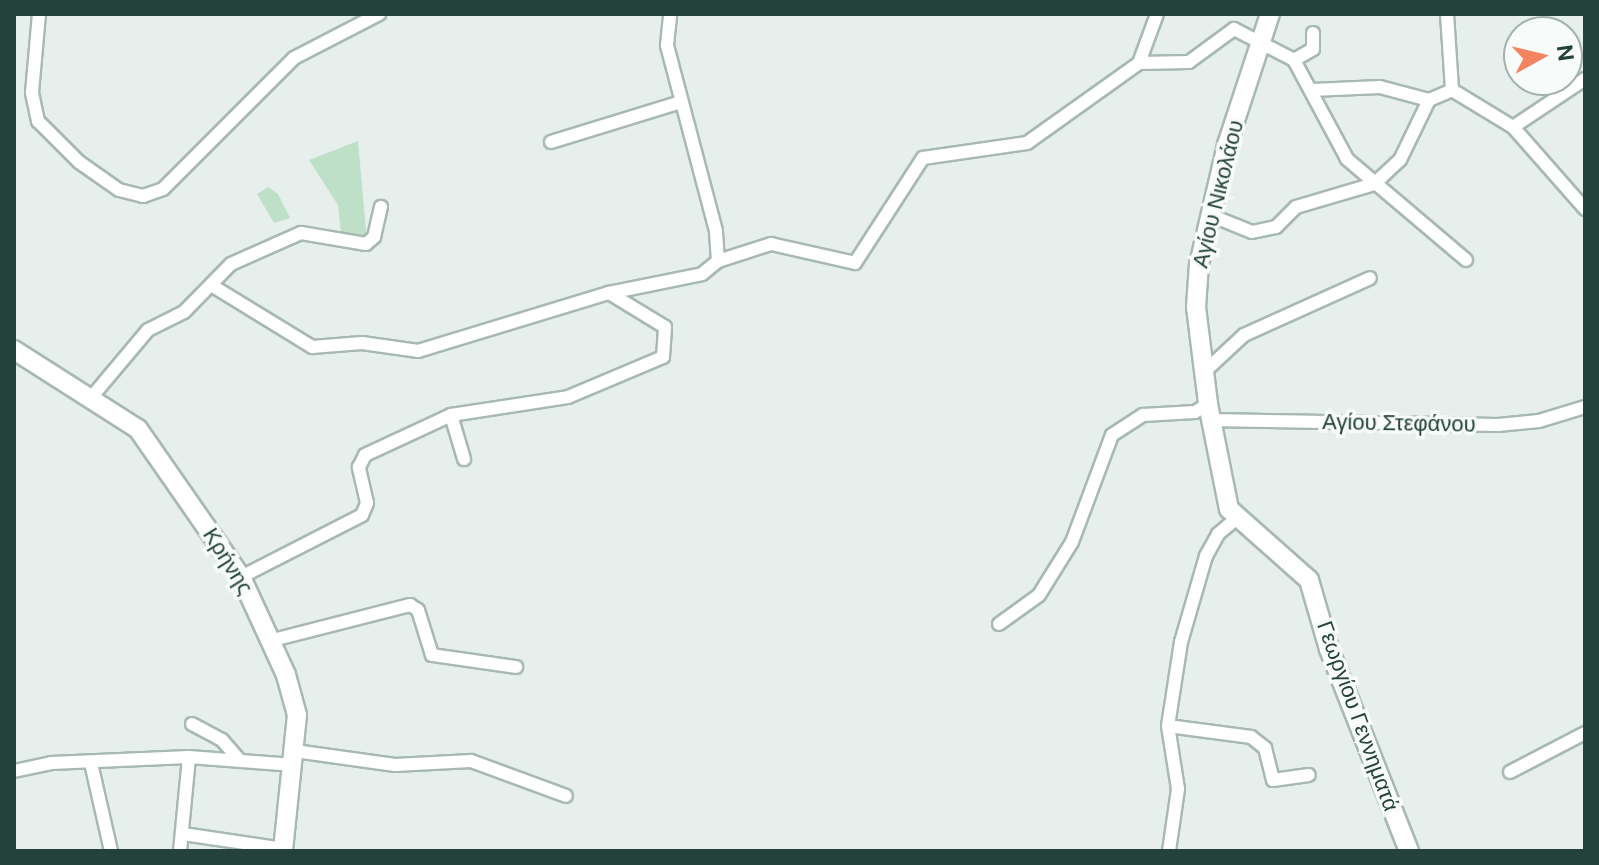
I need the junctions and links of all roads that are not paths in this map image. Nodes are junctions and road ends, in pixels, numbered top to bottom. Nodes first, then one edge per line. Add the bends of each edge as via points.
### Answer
1 (39, 14) edge
2 (379, 14) edge
3 (670, 14) edge
4 (1157, 14) edge
5 (1270, 14) edge
6 (1447, 14) edge
7 (1313, 33) dead end
8 (1261, 47) junction
9 (1294, 60) junction
10 (1139, 63) junction
11 (1585, 79) edge
12 (1312, 90) junction
13 (1452, 90) junction
14 (1429, 100) junction
15 (681, 102) junction
16 (1513, 127) junction
17 (551, 142) dead end
18 (1374, 184) junction
19 (381, 207) dead end
20 (1585, 209) edge
21 (1210, 215) junction
22 (1466, 260) dead end
23 (718, 261) junction
24 (1370, 278) dead end
25 (211, 285) junction
26 (609, 293) junction
27 (14, 350) edge
28 (1203, 373) junction
29 (90, 399) junction
30 (1585, 407) edge
31 (1209, 412) junction
32 (451, 415) junction
33 (464, 459) dead end
34 (1236, 519) junction
35 (241, 577) junction
36 (999, 624) dead end
37 (269, 641) junction
38 (516, 667) dead end
39 (192, 724) dead end
40 (1168, 726) junction
41 (1585, 733) edge
42 (189, 757) junction
43 (294, 758) junction
44 (240, 761) junction
45 (91, 763) junction
46 (14, 771) edge
47 (1510, 772) dead end
48 (1309, 775) dead end
49 (566, 796) dead end
50 (183, 834) junction
51 (283, 850) edge
52 (111, 851) edge
53 (180, 851) edge
54 (1169, 851) edge
55 (1409, 851) edge

1 - 2 street via 32,93 38,121 79,162 119,190 143,196 163,189 294,58
3 - 15 street via 665,30
4 - 10 street
5 - 8 street, Αγίου Νικολάου
6 - 13 street
7 - 9 street via 1313,49
8 - 9 street
8 - 10 street via 1234,29 1189,62
8 - 21 street, Αγίου Νικολάου via 1227,145
9 - 12 street
10 - 23 street via 1027,143 923,158 855,263 771,244
11 - 16 street
12 - 14 street via 1380,87
12 - 18 street via 1326,129
13 - 14 street
13 - 16 street
14 - 18 street via 1400,160
15 - 17 street
15 - 23 street via 709,189
16 - 20 street
18 - 21 street via 1296,207 1276,227 1252,232
18 - 22 street via 1401,200
19 - 25 street via 374,237 366,244 288,236 248,253
21 - 28 street, Αγίου Νικολάου via 1196,307
23 - 26 street via 702,274
24 - 28 street via 1244,335
25 - 26 street via 312,347 362,343 418,351
25 - 29 street via 184,312 148,330
26 - 32 street via 665,327 663,357 607,376 568,397 508,402
27 - 29 street, Κρήνης
28 - 31 street, Αγίου Νικολάου
29 - 35 street, Κρήνης via 144,436
30 - 31 street, Αγίου Στεφάνου via 1539,421 1498,425
31 - 34 street, Αγίου Νικολάου via 1223,490
31 - 36 street, Αγίου Στεφάνου via 1143,415 1112,435 1072,542 1039,595
32 - 33 street
32 - 35 street via 362,458 367,503 362,515
34 - 40 street via 1218,534 1206,556 1181,642
34 - 55 street, Γεωργίου Γεννηματά via 1309,580 1329,649
35 - 37 street, Κρήνης
37 - 38 street via 410,605 418,610 432,655
37 - 43 street, Κρήνης via 296,706
39 - 44 street via 222,740
40 - 48 street via 1251,737 1265,748 1273,780
40 - 54 street via 1178,789
41 - 47 street
42 - 44 street
42 - 45 street
42 - 50 street
43 - 44 street
43 - 49 street via 395,765 471,761
43 - 51 street, Κρήνης
45 - 46 street
45 - 52 street
50 - 51 street
50 - 53 street

